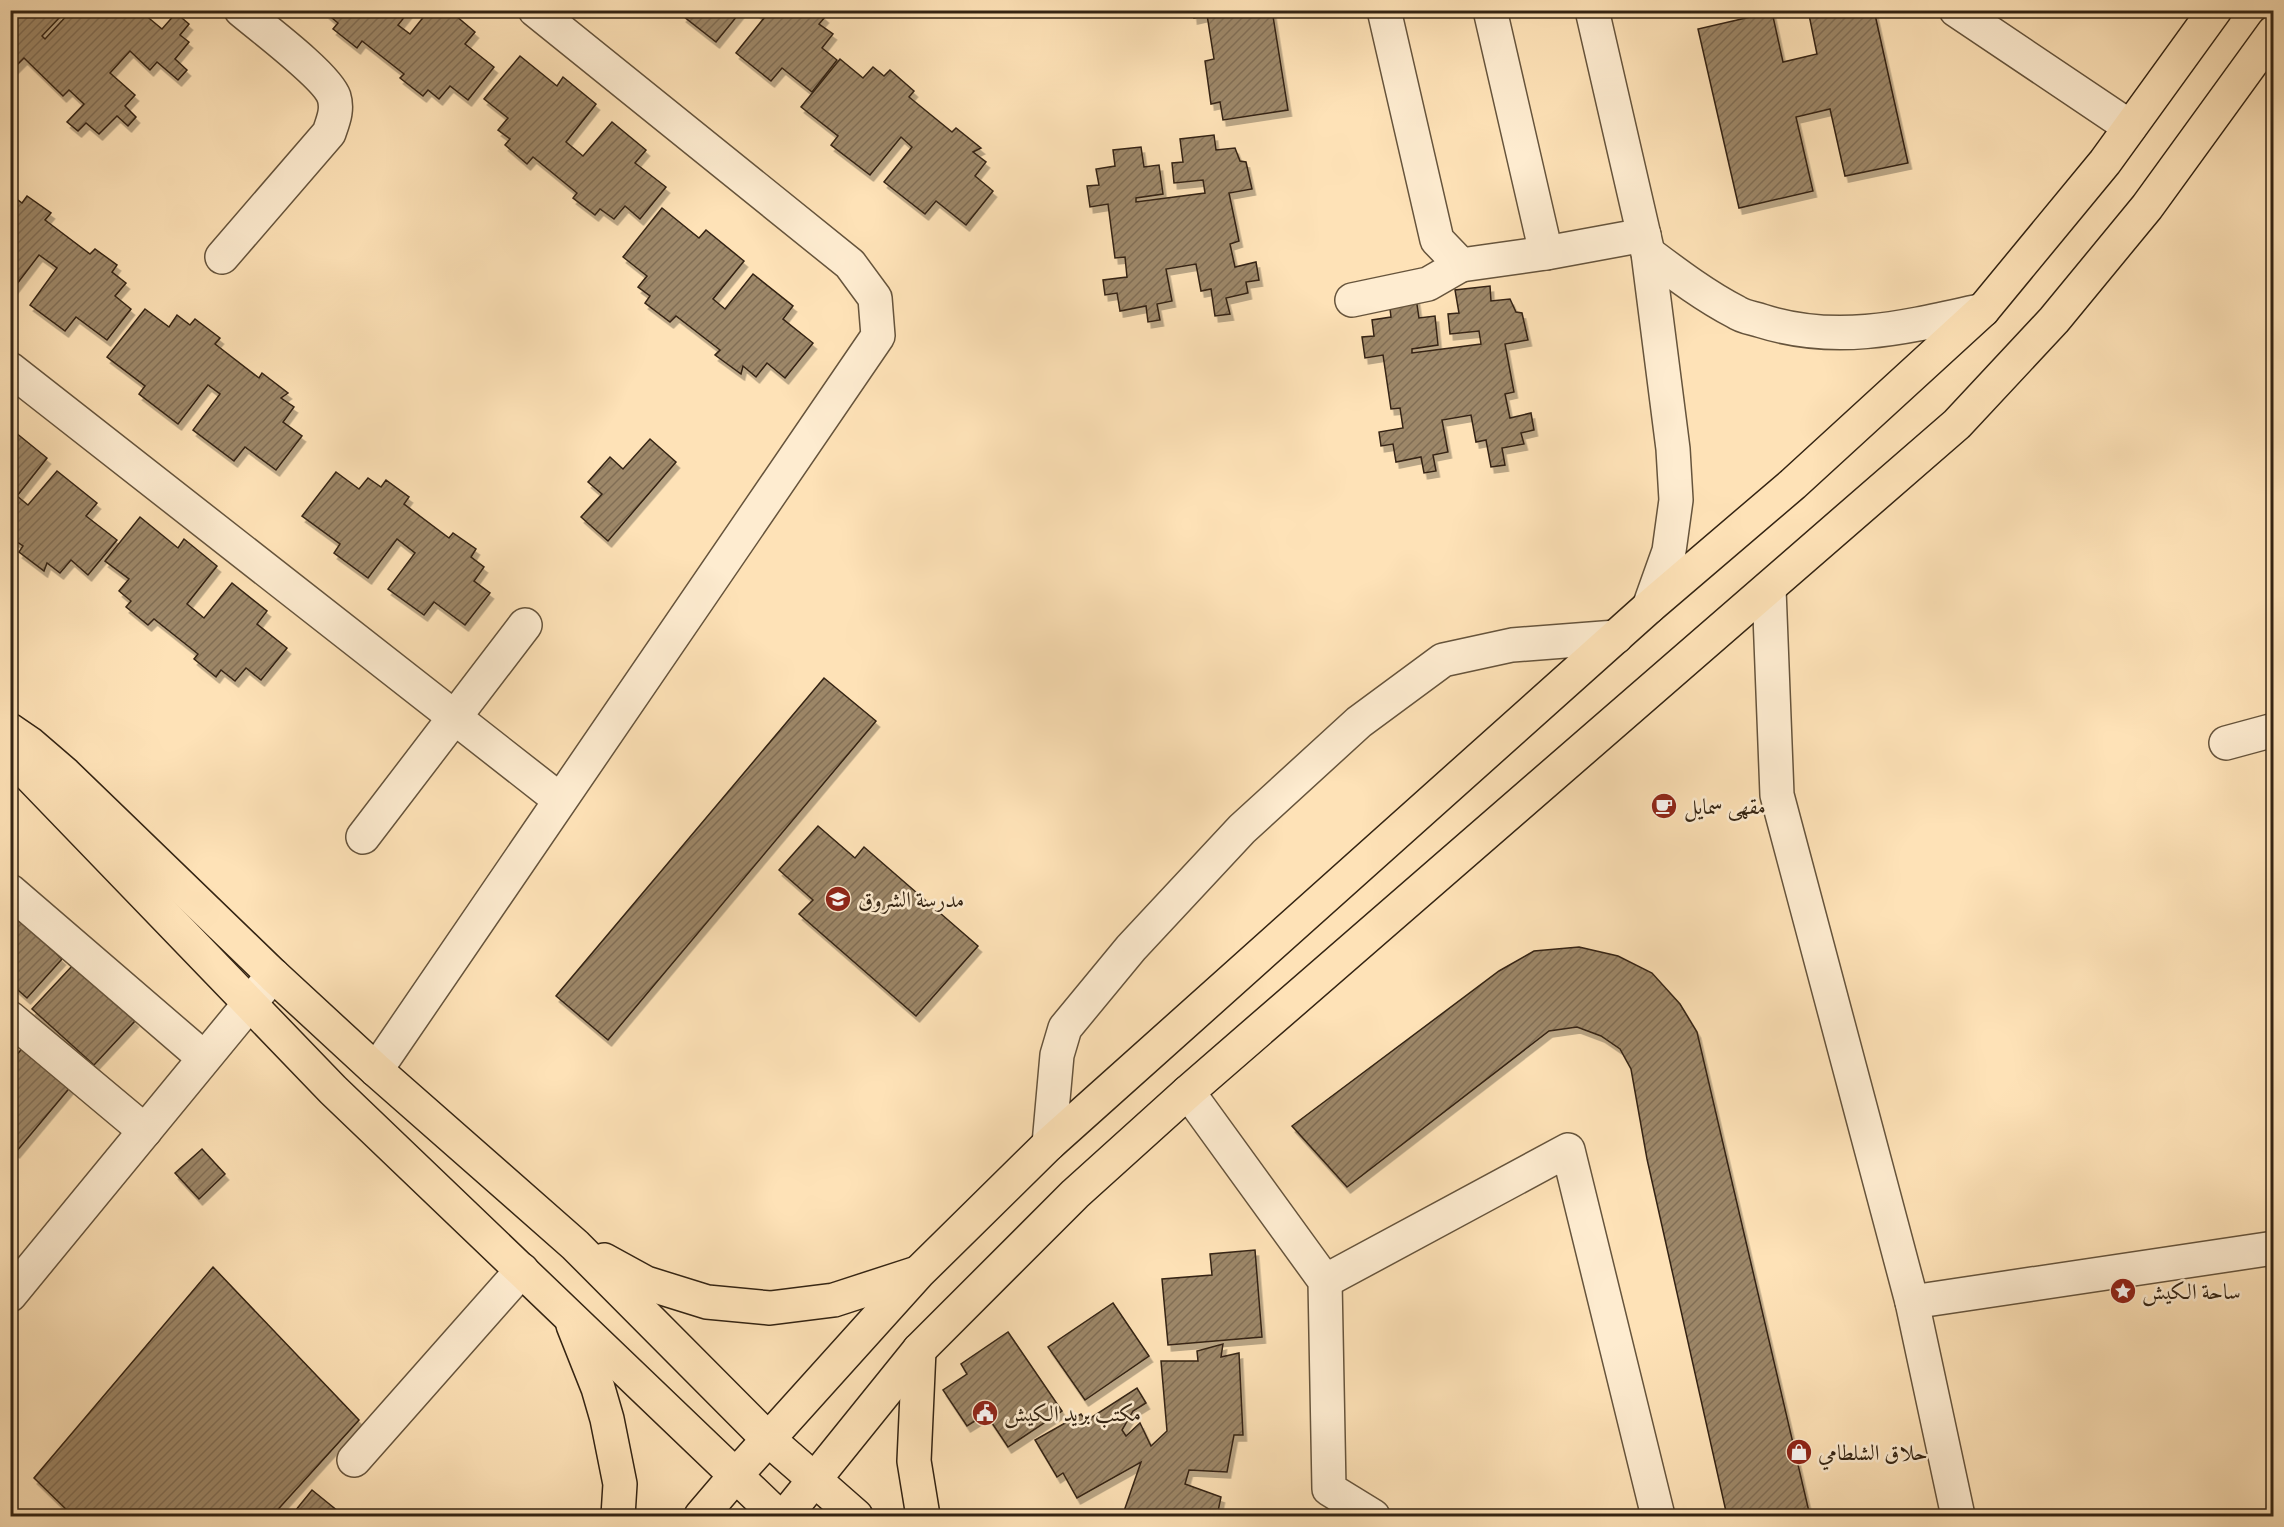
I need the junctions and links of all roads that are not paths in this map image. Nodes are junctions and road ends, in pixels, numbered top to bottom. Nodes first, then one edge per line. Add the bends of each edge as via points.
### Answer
1 (241, 10) edge
2 (535, 10) edge
3 (1384, 10) edge
4 (1490, 10) edge
5 (1592, 10) edge
6 (1956, 10) edge
7 (2215, 10) edge
8 (2274, 32) edge
9 (2130, 127) junction
10 (1646, 244) junction
11 (1546, 253) junction
12 (222, 257) dead end
13 (1461, 265) junction
14 (1352, 300) dead end
15 (1983, 310) junction
16 (10, 369) edge
17 (1769, 589) junction
18 (1649, 607) junction
19 (525, 625) dead end
20 (1616, 637) junction
21 (455, 718) junction
22 (10, 730) edge
23 (2274, 730) edge
24 (2226, 743) dead end
25 (10, 755) edge
26 (560, 800) junction
27 (363, 837) dead end
28 (10, 891) edge
29 (273, 975) junction
30 (249, 1004) junction
31 (10, 1018) edge
32 (204, 1058) junction
33 (376, 1070) junction
34 (1188, 1092) junction
35 (145, 1131) junction
36 (1048, 1144) junction
37 (575, 1245) junction
38 (2274, 1248) edge
39 (522, 1270) junction
40 (919, 1272) junction
41 (1325, 1281) junction
42 (10, 1295) edge
43 (1912, 1302) junction
44 (569, 1314) junction
45 (919, 1350) junction
46 (768, 1439) junction
47 (354, 1460) dead end
48 (736, 1475) junction
49 (815, 1479) junction
50 (618, 1516) edge
51 (701, 1516) edge
52 (778, 1516) edge
53 (785, 1516) edge
54 (856, 1516) edge
55 (923, 1516) edge
56 (1373, 1516) edge
57 (1658, 1516) edge
58 (1958, 1516) edge

1 - 12 street via 324,81 334,97 335,116 329,133
2 - 26 street via 850,264 875,298 878,336
3 - 13 street via 1437,240
4 - 11 street
5 - 10 street
6 - 9 street
7 - 9 main road
8 - 17 main road via 2147,207 2054,320 1957,424
9 - 15 main road
10 - 11 street
10 - 15 street via 1686,281 1737,313 1789,330 1848,334
10 - 18 street via 1676,500 1669,551
11 - 13 street
13 - 14 street via 1428,284
15 - 18 main road via 1793,484
16 - 21 street
17 - 34 main road
17 - 43 street via 1778,795
18 - 20 main road
19 - 21 street
20 - 36 main road
20 - 36 street via 1512,645 1443,660 1359,722 1242,829 1131,948 1065,1028 1057,1055
21 - 26 street
21 - 27 street
22 - 29 main road via 64,774
23 - 24 street
25 - 30 main road
26 - 33 street
28 - 32 street
29 - 30 street
29 - 33 main road
30 - 32 street
30 - 39 main road
31 - 35 street
32 - 35 street
33 - 37 main road
34 - 41 street
34 - 45 main road via 1075,1194
35 - 42 street
36 - 40 main road
37 - 40 main road via 646,1283 707,1302 770,1308 834,1300
37 - 46 main road
38 - 43 street
39 - 44 main road
39 - 47 street
40 - 46 main road
41 - 56 street via 1329,1489
41 - 57 street via 1568,1150
43 - 58 street
44 - 48 main road
44 - 50 main road via 606,1419 620,1484
45 - 49 main road
45 - 55 main road via 914,1461
46 - 48 main road
46 - 49 main road
48 - 51 main road
48 - 52 main road
49 - 53 main road
49 - 54 main road

